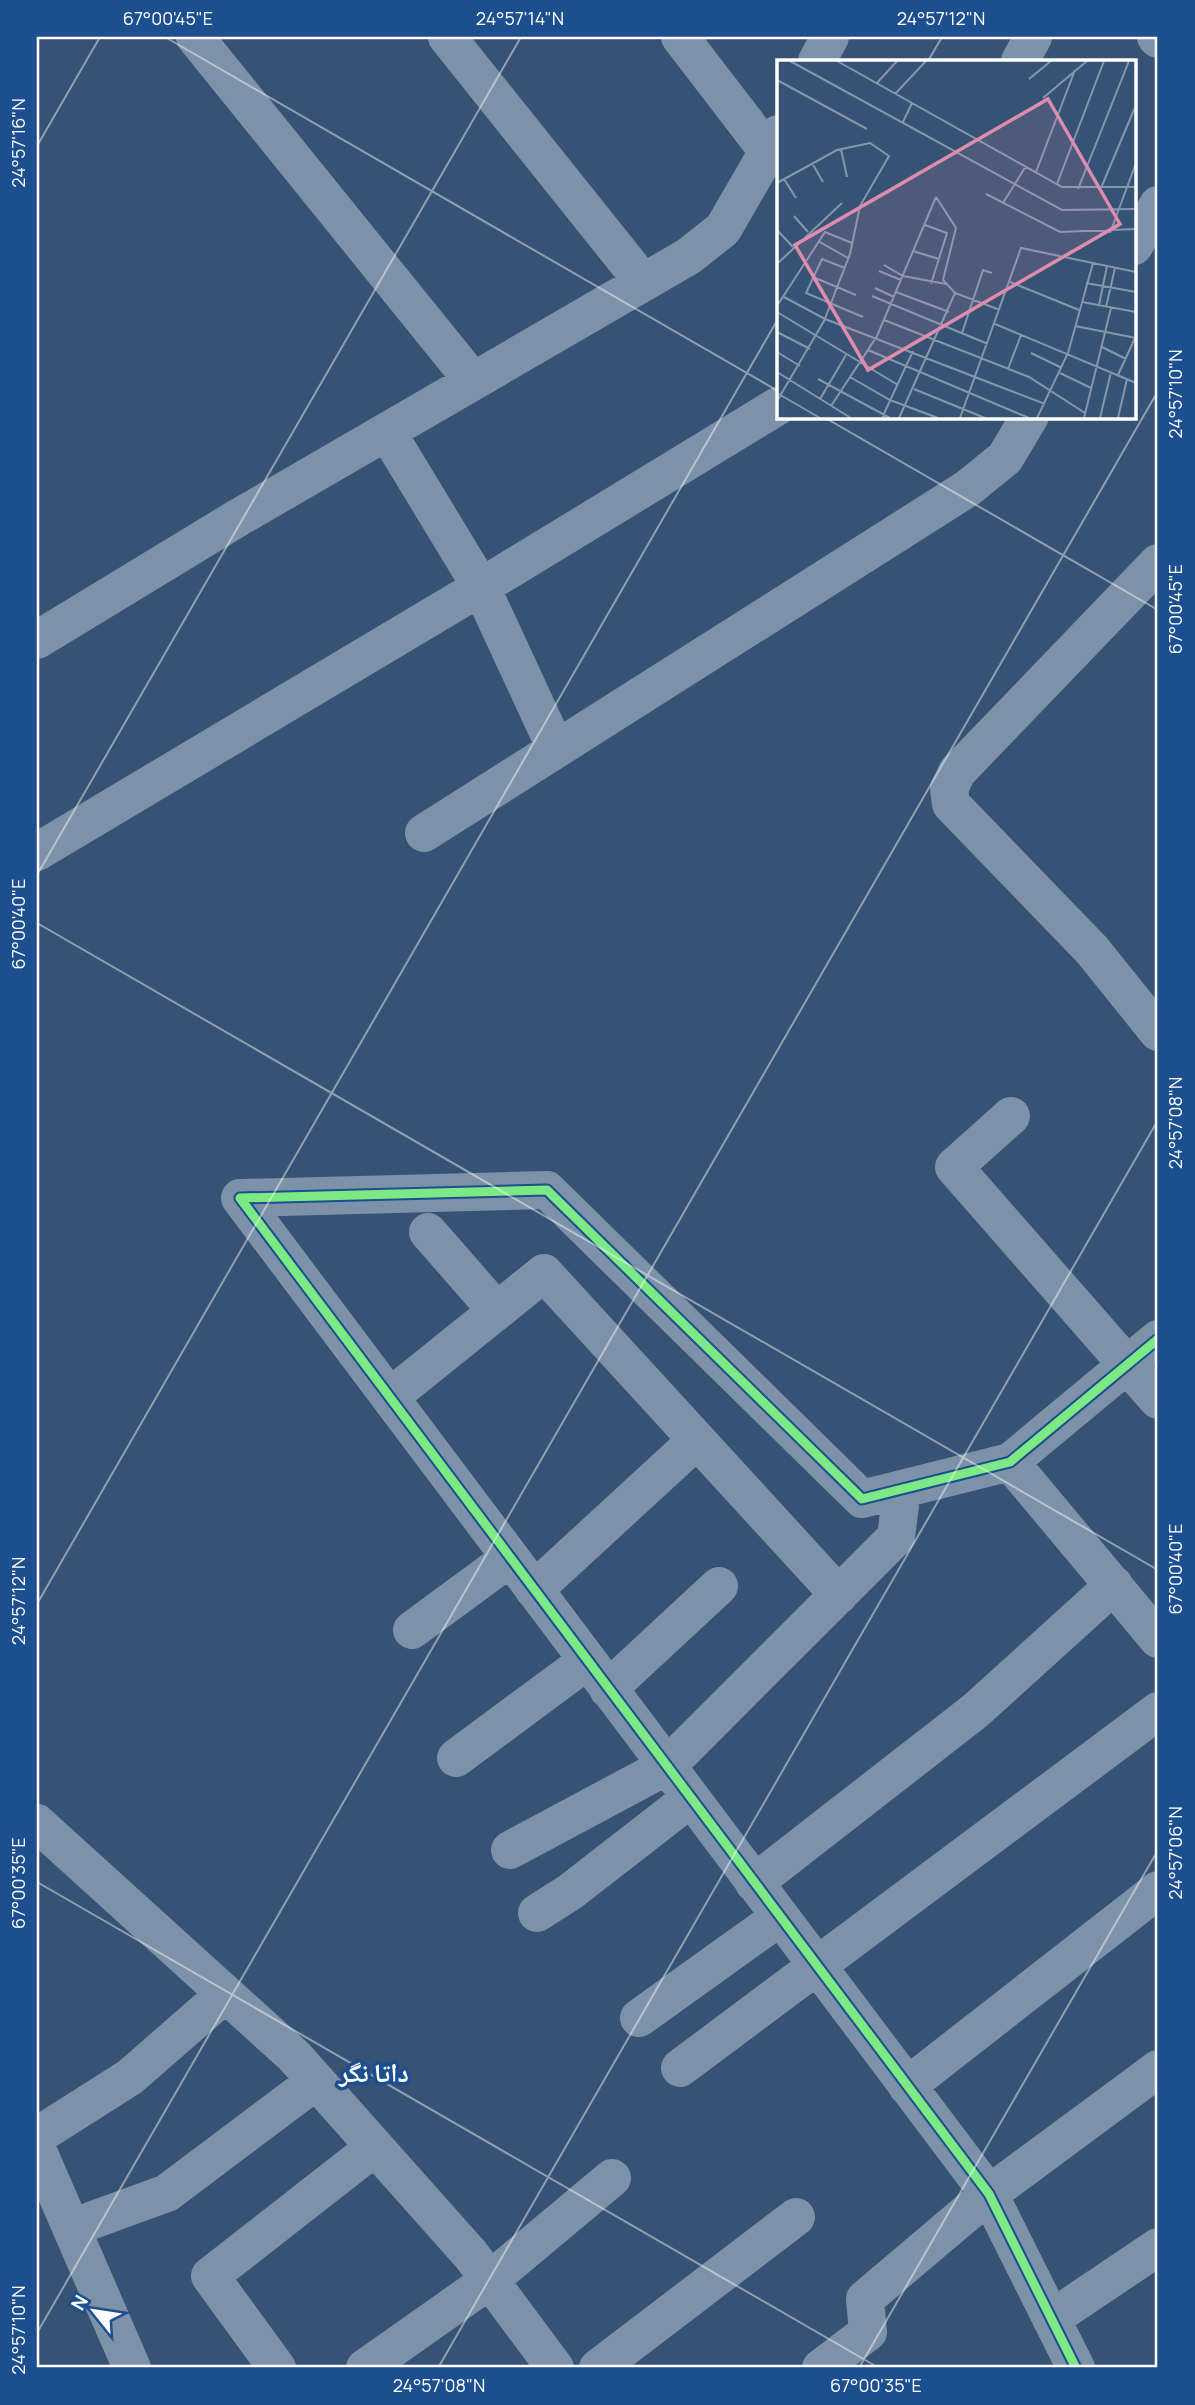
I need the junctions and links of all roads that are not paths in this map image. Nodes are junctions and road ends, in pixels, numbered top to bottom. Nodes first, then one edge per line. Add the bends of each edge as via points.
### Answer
1 (195, 37) edge
2 (447, 37) edge
3 (680, 37) edge
4 (830, 37) edge
5 (1033, 37) edge
6 (818, 60) edge
7 (1021, 60) edge
8 (774, 144) edge
9 (1158, 205) edge
10 (1136, 243) edge
11 (643, 282) junction
12 (473, 382) junction
13 (777, 406) edge
14 (1029, 418) edge
15 (387, 432) junction
16 (1158, 563) edge
17 (481, 587) junction
18 (37, 640) edge
19 (556, 749) junction
20 (424, 833) dead end
21 (37, 852) edge
22 (1156, 1024) edge
23 (1011, 1116) dead end
24 (428, 1232) dead end
25 (496, 1311) junction
26 (1158, 1339) edge
27 (1126, 1366) junction
28 (390, 1397) junction
29 (1158, 1400) edge
30 (696, 1440) junction
31 (1010, 1462) junction
32 (902, 1489) junction
33 (510, 1558) junction
34 (1114, 1585) junction
35 (719, 1586) dead end
36 (534, 1590) junction
37 (839, 1595) junction
38 (411, 1630) dead end
39 (1158, 1639) edge
40 (598, 1675) junction
41 (1158, 1711) edge
42 (456, 1758) dead end
43 (667, 1766) junction
44 (691, 1798) junction
45 (37, 1823) edge
46 (510, 1850) dead end
47 (754, 1882) junction
48 (1158, 1890) edge
49 (537, 1913) dead end
50 (780, 1917) junction
51 (817, 1966) junction
52 (225, 1994) junction
53 (639, 2018) dead end
54 (680, 2068) dead end
55 (1158, 2069) edge
56 (316, 2081) junction
57 (907, 2086) junction
58 (37, 2136) edge
59 (375, 2147) junction
60 (37, 2149) edge
61 (612, 2178) dead end
62 (989, 2194) junction
63 (796, 2217) dead end
64 (71, 2228) junction
65 (1158, 2247) edge
66 (490, 2280) junction
67 (1051, 2319) junction
68 (132, 2368) edge
69 (277, 2368) edge
70 (365, 2368) edge
71 (555, 2368) edge
72 (598, 2368) edge
73 (821, 2368) edge
74 (1076, 2368) edge

1 - 12 street
2 - 11 street
3 - 8 street
4 - 6 street
5 - 7 street
8 - 11 street via 723,229 689,256
9 - 10 street
11 - 12 street
12 - 15 street
13 - 17 street
14 - 19 street via 1005,458 968,488
15 - 17 street
15 - 18 street
16 - 22 street via 957,772 949,789 951,804
17 - 19 street
17 - 21 street
19 - 20 street
23 - 27 street via 954,1167
24 - 25 street
25 - 28 street
25 - 30 street via 544,1273
26 - 27 street
27 - 29 street
27 - 31 street
28 - 32 street via 240,1198 547,1190 863,1499
28 - 33 street
30 - 36 street
30 - 37 street
31 - 32 street
31 - 34 street
32 - 37 street via 897,1537
33 - 36 street
33 - 38 street
34 - 39 street
34 - 47 street via 975,1711
35 - 40 street
36 - 40 street
37 - 43 street
40 - 42 street
40 - 43 street
41 - 51 street
43 - 44 street
43 - 46 street
44 - 47 street
44 - 49 street
45 - 52 street
47 - 50 street
48 - 57 street
50 - 51 street
50 - 53 street
51 - 54 street
51 - 57 street
52 - 56 street
52 - 58 street via 130,2077
55 - 62 street
56 - 59 street
56 - 64 street via 167,2193
57 - 62 street
59 - 66 street
59 - 69 street via 210,2276
60 - 64 street
61 - 66 street
62 - 67 street
62 - 73 street via 865,2299 868,2332
63 - 72 street
64 - 68 street
65 - 67 street
66 - 70 street
66 - 71 street
67 - 74 street

